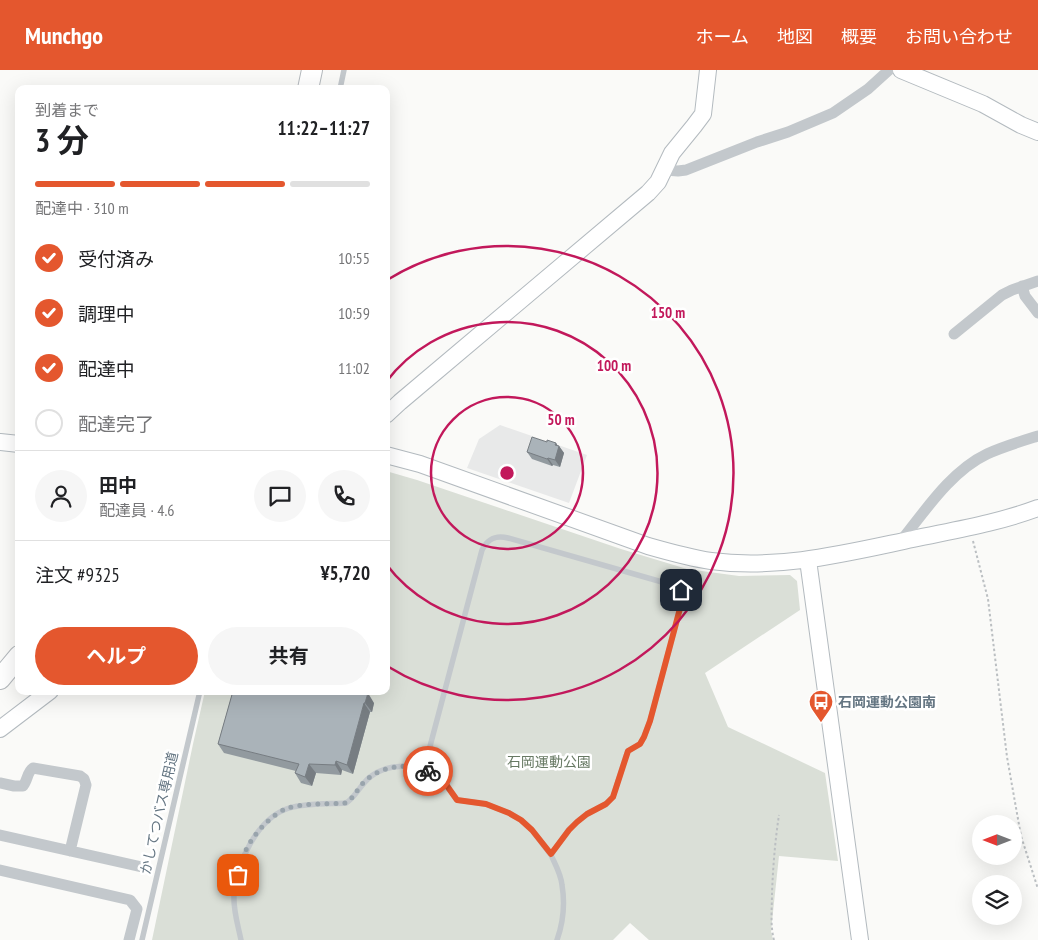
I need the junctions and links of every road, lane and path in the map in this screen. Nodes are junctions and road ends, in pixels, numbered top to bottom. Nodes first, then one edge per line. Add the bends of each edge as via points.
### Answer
1 (312, 70) edge
2 (344, 70) edge
3 (708, 70) edge
4 (889, 70) edge
5 (901, 70) edge
6 (309, 85) edge
7 (341, 85) edge
8 (1038, 132) edge
9 (665, 170) junction
10 (1038, 281) edge
11 (1022, 286) junction
12 (1038, 313) edge
13 (954, 334) dead end
14 (390, 411) edge
15 (1038, 436) edge
16 (0, 442) edge
17 (15, 444) edge
18 (390, 455) edge
19 (1038, 508) edge
20 (969, 527) junction
21 (901, 542) junction
22 (808, 560) junction
23 (45, 695) edge
24 (199, 695) edge
25 (0, 729) edge
26 (424, 769) junction
27 (0, 783) edge
28 (779, 815) dead end
29 (0, 835) edge
30 (70, 851) junction
31 (551, 854) junction
32 (142, 867) dead end
33 (0, 870) edge
34 (1038, 889) edge
35 (129, 940) edge
36 (142, 940) edge
37 (241, 940) edge
38 (557, 940) edge
39 (774, 940) edge
40 (860, 940) edge

1 - 6 highway
2 - 7 lane
3 - 9 street via 703,114 672,153
4 - 9 street via 833,113 686,170
5 - 8 street via 983,104
9 - 14 street via 648,194
10 - 11 street
11 - 12 street via 1025,296
11 - 13 street via 1002,295
15 - 21 street via 974,461 944,488
16 - 17 street
18 - 22 street via 680,555 744,563
19 - 20 street
20 - 21 street
20 - 34 path via 988,599 1007,757 1021,836
21 - 22 street
22 - 40 street
23 - 25 street
24 - 36 lane, かしてつバス専用道
26 - 31 lane via 445,783 457,800 486,804 521,820
26 - 31 lane via 482,550 489,540 501,536 676,586 683,594 682,601 644,737 640,744 628,751 613,797 577,822
26 - 37 lane via 409,766 389,768 364,782 352,800 346,803 288,808 266,823 246,851 238,875 234,894 235,916
27 - 30 street via 23,786 33,768 84,779 86,785
28 - 39 path via 771,912
29 - 30 street
30 - 32 street
31 - 38 lane via 562,883 562,916
33 - 35 street via 130,900 137,909

